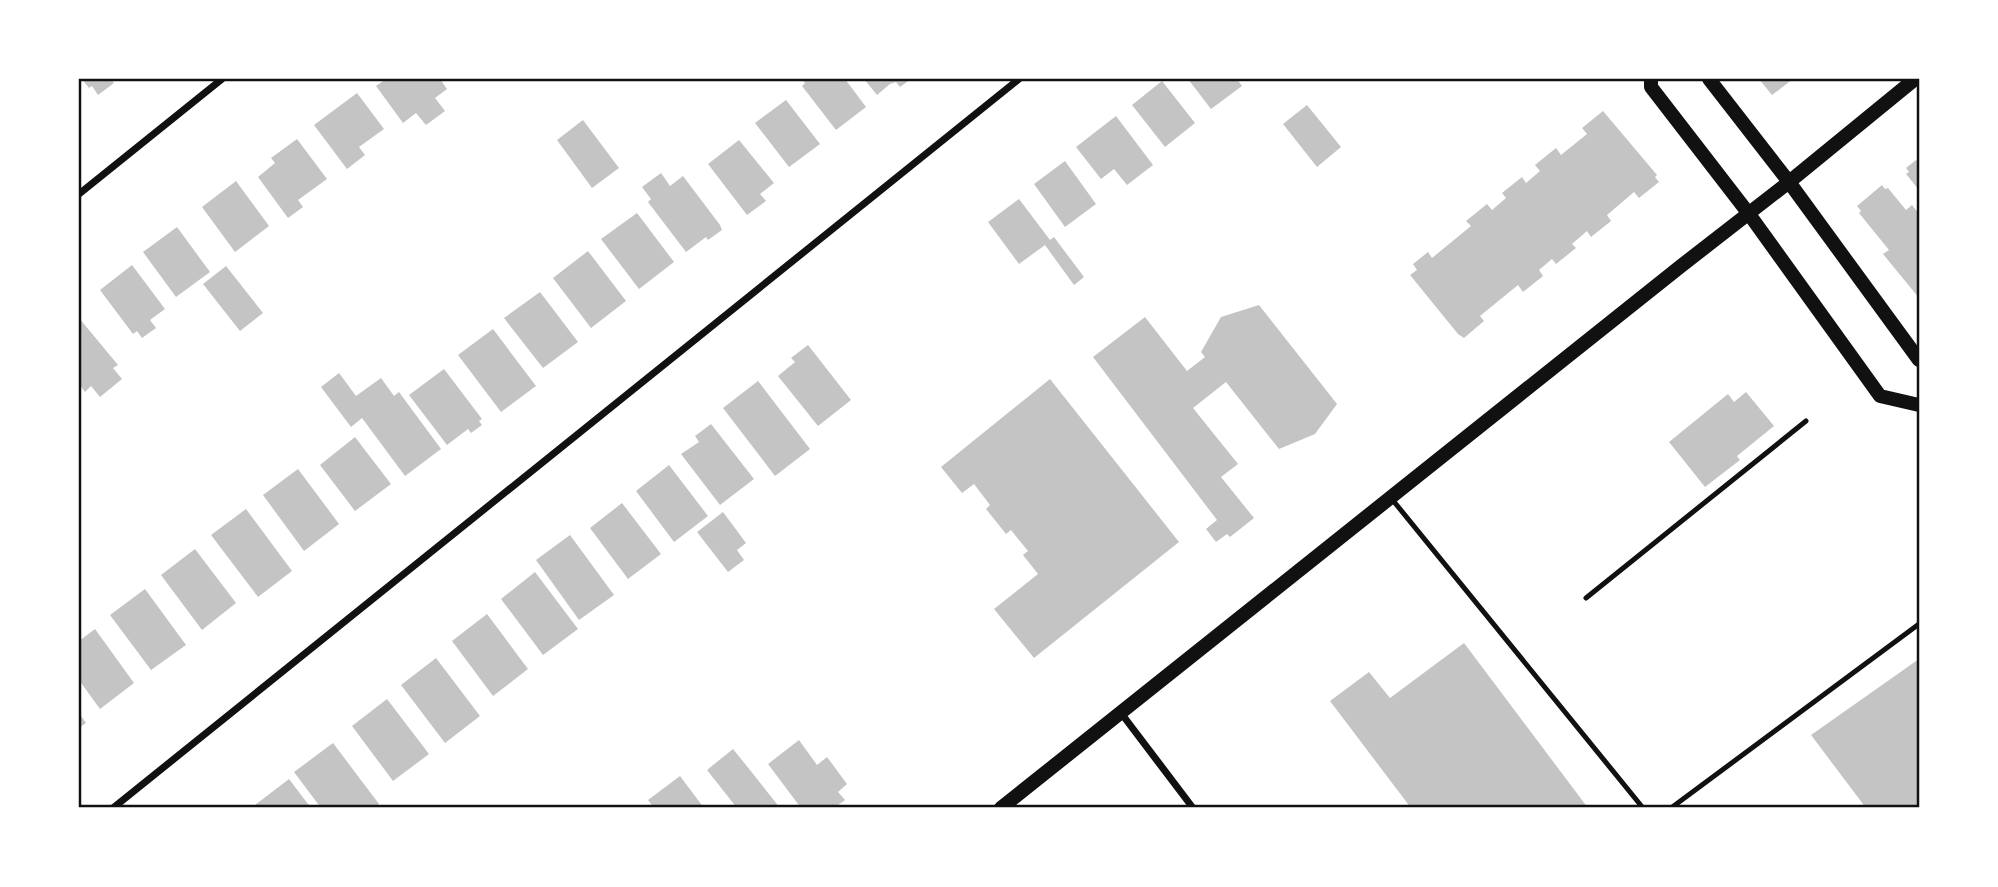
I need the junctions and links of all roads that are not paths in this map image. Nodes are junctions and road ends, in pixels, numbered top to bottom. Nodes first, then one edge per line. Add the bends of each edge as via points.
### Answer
1 (222, 79) edge
2 (1019, 79) edge
3 (1651, 79) edge
4 (1709, 79) edge
5 (1915, 79) edge
6 (1789, 183) junction
7 (79, 194) edge
8 (1749, 215) junction
9 (1919, 360) edge
10 (1919, 405) edge
11 (1806, 421) dead end
12 (1391, 498) junction
13 (1586, 598) dead end
14 (1919, 624) edge
15 (1121, 713) junction
16 (113, 808) edge
17 (1001, 808) edge
18 (1193, 808) edge
19 (1643, 808) edge
20 (1671, 808) edge

1 - 7 street
2 - 16 street
3 - 8 main road via 1651,87
4 - 6 main road
5 - 6 main road
6 - 8 main road
6 - 9 main road
8 - 10 main road via 1880,396
8 - 12 main road
11 - 13 lane
12 - 15 main road
12 - 19 lane
14 - 20 lane
15 - 17 main road
15 - 18 street

